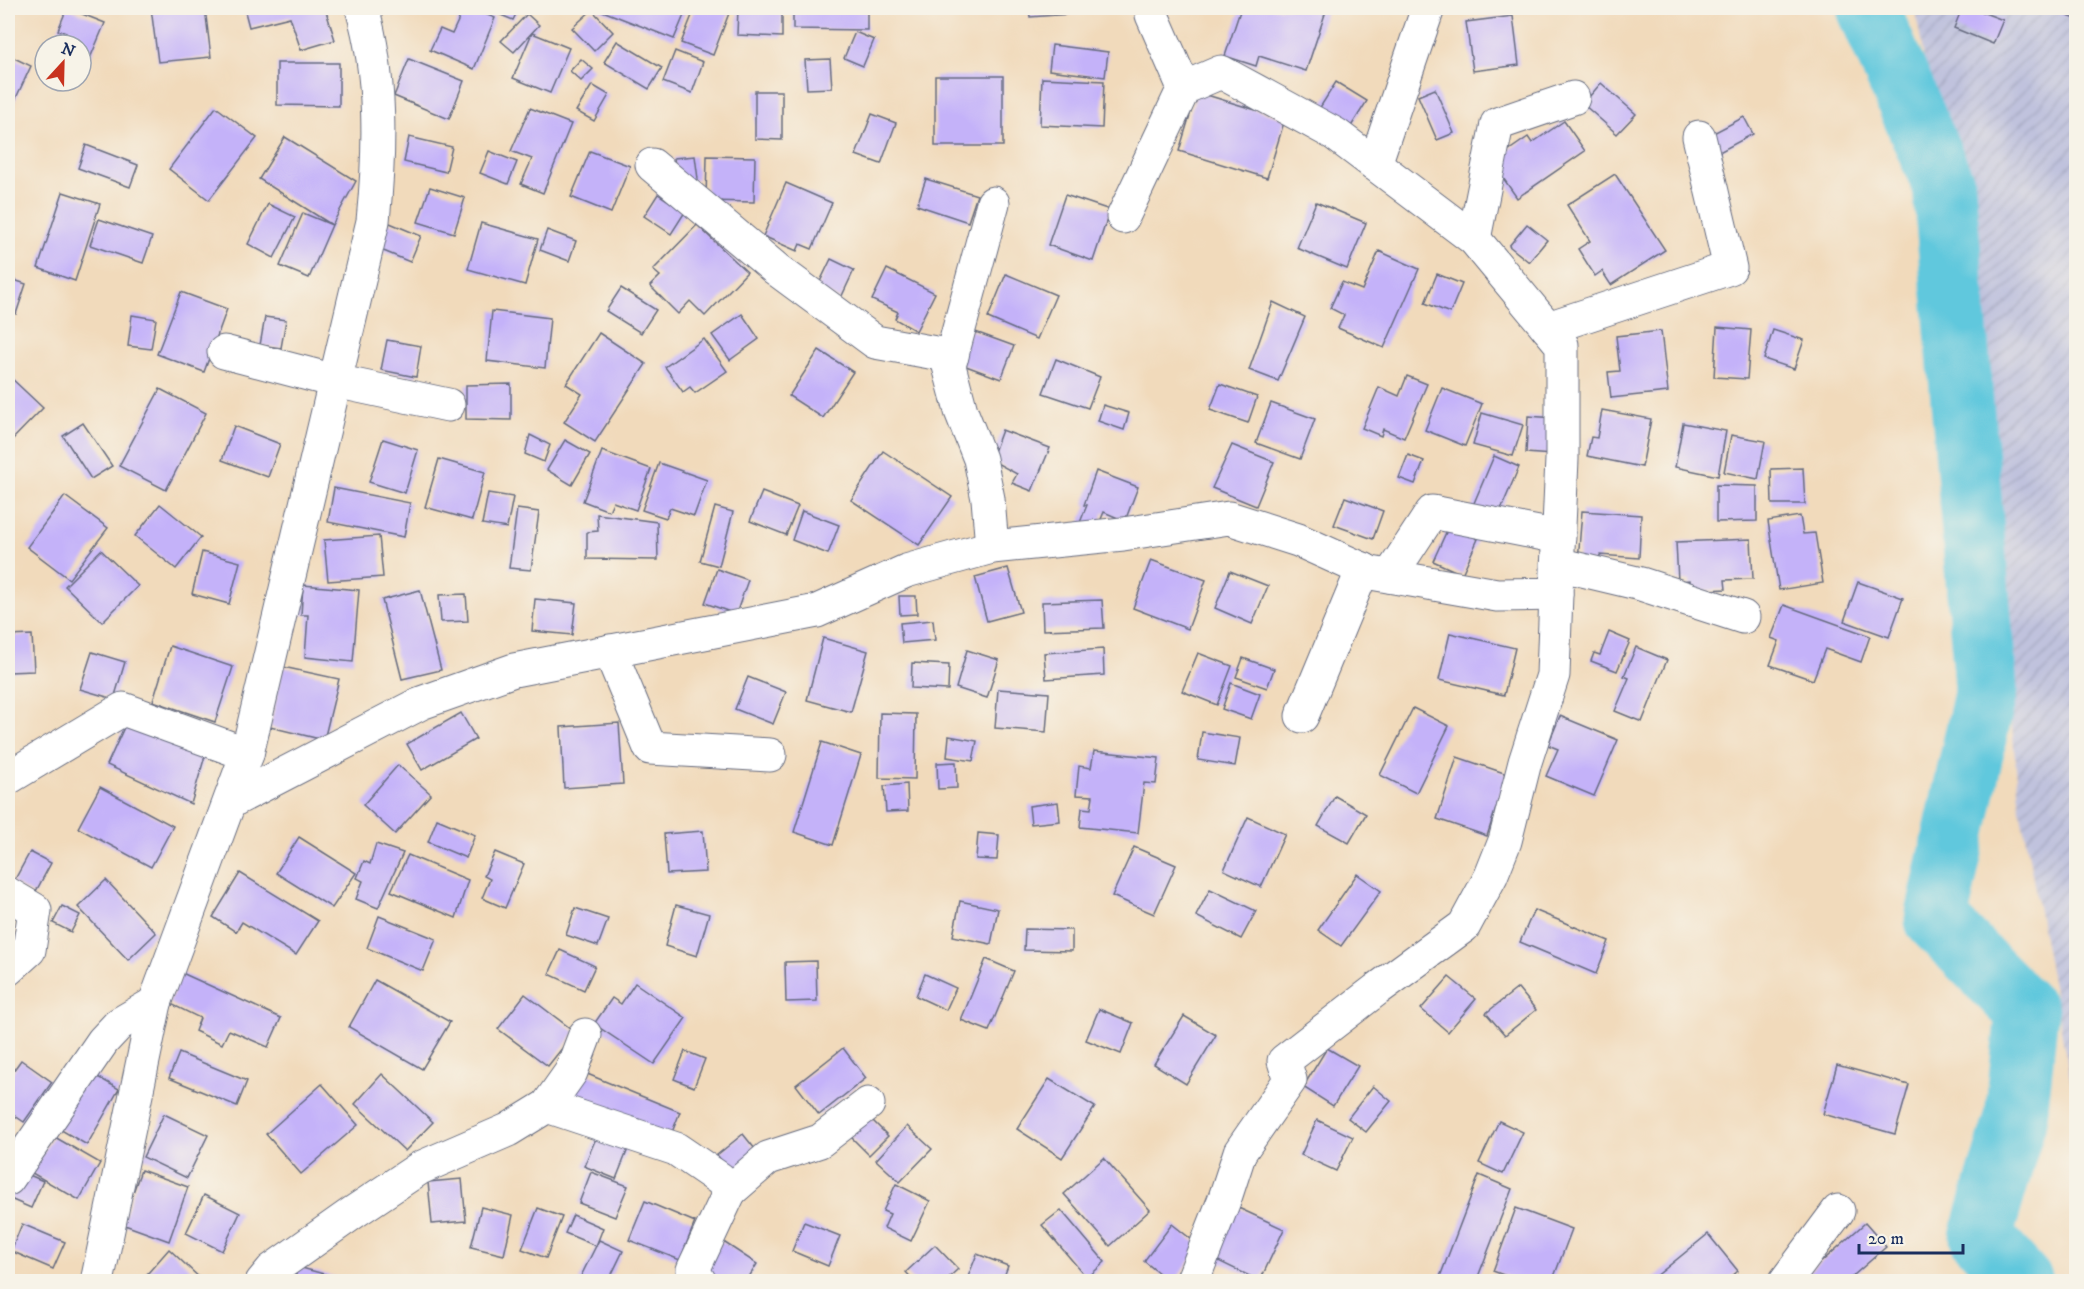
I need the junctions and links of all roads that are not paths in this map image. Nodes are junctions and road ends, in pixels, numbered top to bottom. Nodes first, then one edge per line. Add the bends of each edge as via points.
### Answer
1 (362, 8) edge
2 (1152, 8) edge
3 (1428, 8) edge
4 (1184, 88) junction
5 (1573, 98) dead end
6 (1699, 137) dead end
7 (1375, 164) junction
8 (652, 165) dead end
9 (993, 203) dead end
10 (1123, 217) dead end
11 (1474, 239) junction
12 (1548, 328) junction
13 (224, 352) dead end
14 (952, 356) junction
15 (335, 381) junction
16 (448, 405) dead end
17 (992, 547) junction
18 (1557, 565) junction
19 (1376, 572) junction
20 (1743, 617) dead end
21 (610, 651) junction
22 (1302, 716) dead end
23 (247, 754) junction
24 (770, 755) dead end
25 (8, 778) edge
26 (230, 802) junction
27 (8, 894) edge
28 (8, 969) edge
29 (155, 1003) junction
30 (585, 1035) dead end
31 (868, 1104) dead end
32 (547, 1106) junction
33 (13, 1158) edge
34 (730, 1191) junction
35 (1838, 1211) dead end
36 (97, 1281) edge
37 (262, 1281) edge
38 (700, 1281) edge
39 (1192, 1281) edge
40 (1785, 1281) edge

1 - 15 street via 376,88 378,164 373,221
2 - 4 street
3 - 7 street
4 - 7 street via 1221,72 1335,134
4 - 10 street
5 - 11 street via 1497,124
6 - 12 street via 1730,268
7 - 11 street
8 - 14 street via 776,268 875,342
9 - 14 street
11 - 12 street
12 - 18 street via 1562,345
13 - 15 street
14 - 17 street via 949,366 961,411 981,459
15 - 16 street
15 - 23 street
17 - 19 street via 1123,534 1229,518 1298,540
17 - 21 street via 906,571 817,611
18 - 19 street via 1497,595
18 - 19 street via 1432,512
18 - 20 street via 1641,584
18 - 39 street via 1553,675 1505,841 1491,876 1464,926 1284,1061 1290,1080 1240,1152
19 - 22 street
21 - 24 street via 650,748
21 - 26 street via 514,670 421,703
23 - 25 street via 123,709
23 - 26 street
26 - 29 street
27 - 28 street via 35,910 29,950
29 - 33 street via 119,1024 103,1041
29 - 36 street
30 - 32 street via 571,1072
31 - 34 street via 820,1141 768,1158
32 - 34 street via 676,1149 720,1179
32 - 37 street via 508,1130 420,1168 272,1270
34 - 38 street via 693,1270
35 - 40 street

